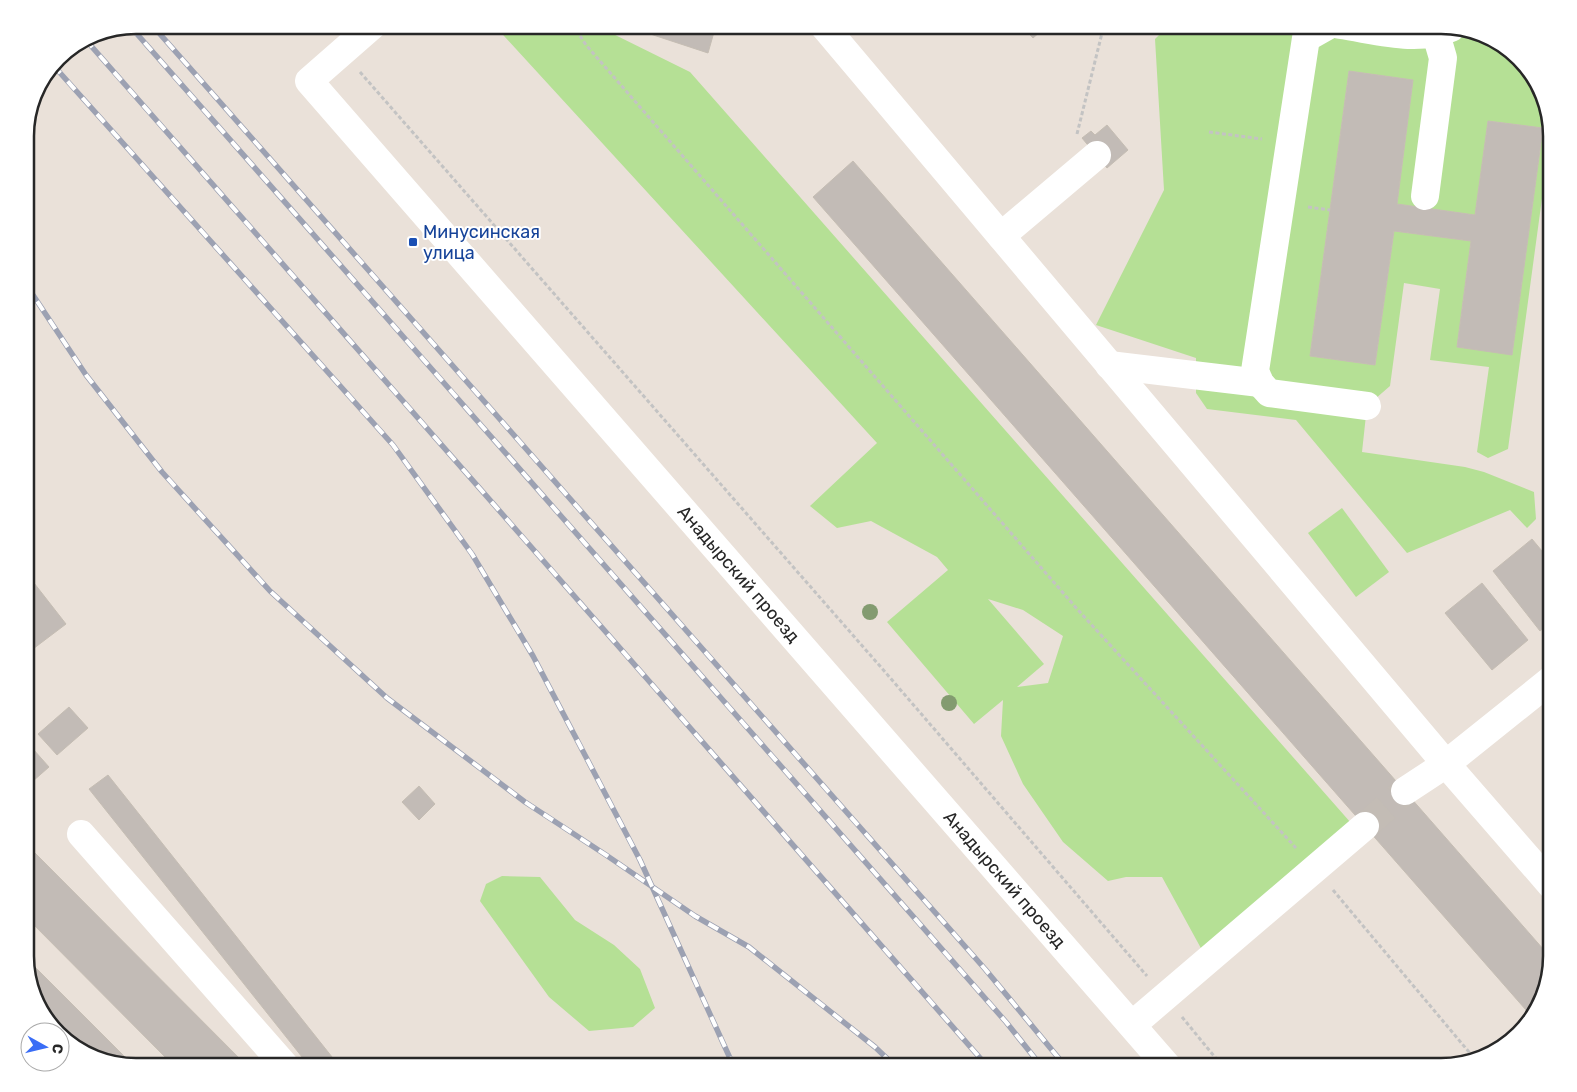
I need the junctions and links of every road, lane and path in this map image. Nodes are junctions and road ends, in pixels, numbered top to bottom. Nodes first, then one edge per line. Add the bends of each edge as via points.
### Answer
1 (326, 34) edge
2 (363, 34) edge
3 (579, 34) edge
4 (831, 34) edge
5 (1102, 34) edge
6 (1313, 34) edge
7 (1405, 34) edge
8 (1430, 34) edge
9 (1444, 34) edge
10 (342, 53) junction
11 (1209, 132) dead end
12 (1290, 142) junction
13 (1090, 161) joint
14 (1425, 196) dead end
15 (1001, 236) junction
16 (1109, 365) junction
17 (1260, 383) junction
18 (1367, 406) dead end
19 (1543, 686) edge
20 (1446, 764) junction
21 (1406, 791) tunnel mouth
22 (1365, 826) tunnel mouth
23 (81, 834) dead end
24 (1315, 869) junction
25 (1543, 876) edge
26 (1165, 997) junction
27 (1132, 1025) junction
28 (1470, 1054) edge
29 (278, 1058) edge
30 (1160, 1058) edge
31 (1216, 1058) edge

1 - 10 path
2 - 10 street
3 - 24 path via 1078,610
4 - 15 street
5 - 13 path via 1073,149
6 - 12 street via 1306,38
7 - 8 street
9 - 14 street
10 - 26 path via 886,673
10 - 27 street, Анадырский проезд via 309,81
11 - 12 path
12 - 17 street via 1255,371
13 - 15 street
15 - 16 street
16 - 17 street
16 - 20 street
17 - 18 street via 1269,393
19 - 20 street
20 - 21 street
20 - 25 street
22 - 24 street
23 - 29 street
24 - 26 street
24 - 28 path
26 - 27 street
26 - 31 path
27 - 30 street, Анадырский проезд

